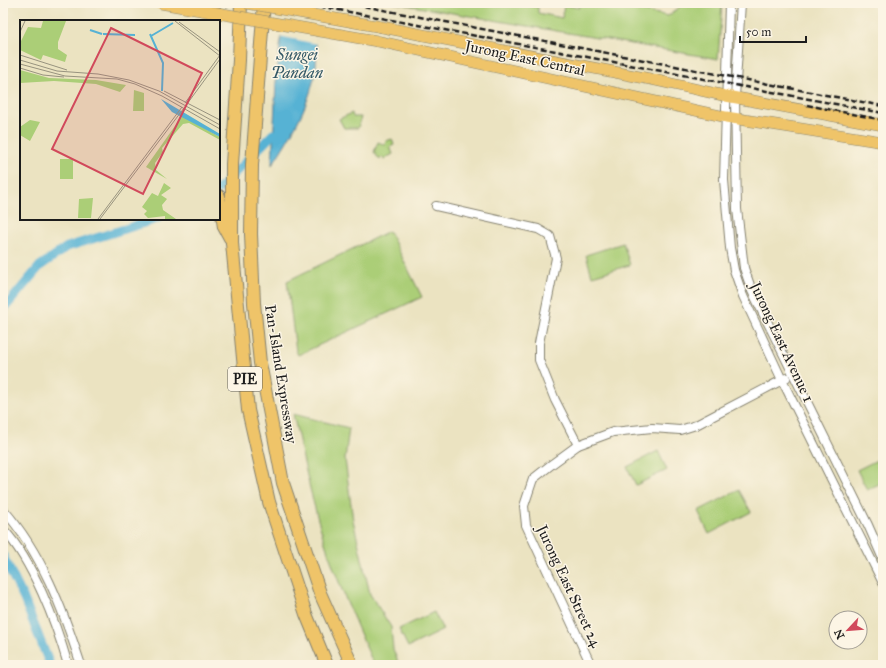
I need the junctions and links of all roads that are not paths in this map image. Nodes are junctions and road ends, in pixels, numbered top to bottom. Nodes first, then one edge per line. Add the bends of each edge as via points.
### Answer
1 (160, 3) edge
2 (214, 3) edge
3 (240, 3) edge
4 (246, 3) edge
5 (264, 3) edge
6 (729, 3) edge
7 (741, 3) edge
8 (213, 20) edge
9 (730, 96) junction
10 (730, 118) junction
11 (883, 125) edge
12 (883, 142) edge
13 (220, 202) edge
14 (436, 206) dead end
15 (232, 243) junction
16 (792, 375) junction
17 (782, 380) junction
18 (578, 445) junction
19 (3, 509) edge
20 (3, 528) edge
21 (883, 559) edge
22 (883, 583) edge
23 (68, 665) edge
24 (81, 665) edge
25 (327, 665) edge
26 (352, 665) edge
27 (591, 665) edge

1 - 10 main road, Jurong East Central, bridge via 377,41
2 - 8 highway
3 - 15 highway, PIE via 232,164
4 - 9 main road, Jurong East Central, bridge via 382,27
5 - 26 highway, Pan-Island Expressway / PIE via 252,165 251,234 260,363 282,483 320,593
6 - 9 street
7 - 9 street
9 - 10 street, Jurong East Avenue 1
9 - 11 main road, Jurong East Central
10 - 12 main road, Jurong East Central
10 - 16 street, Jurong East Avenue 1 via 744,268 752,291
10 - 17 street, Jurong East Avenue 1 via 725,204 734,270 743,296
13 - 15 highway via 224,227
14 - 18 street via 538,229 550,236 556,258 538,343 539,360 555,400
15 - 25 highway, PIE via 248,410 269,502 306,614
16 - 17 street, Jurong East Street 24
16 - 21 street, Jurong East Avenue 1
17 - 18 street, Jurong East Street 24 via 696,425 680,430 652,428 612,432
17 - 22 street, Jurong East Avenue 1
18 - 27 street, Jurong East Street 24 via 533,479 524,506 526,525
19 - 24 street via 42,565 66,619
20 - 23 street via 33,574 58,630

